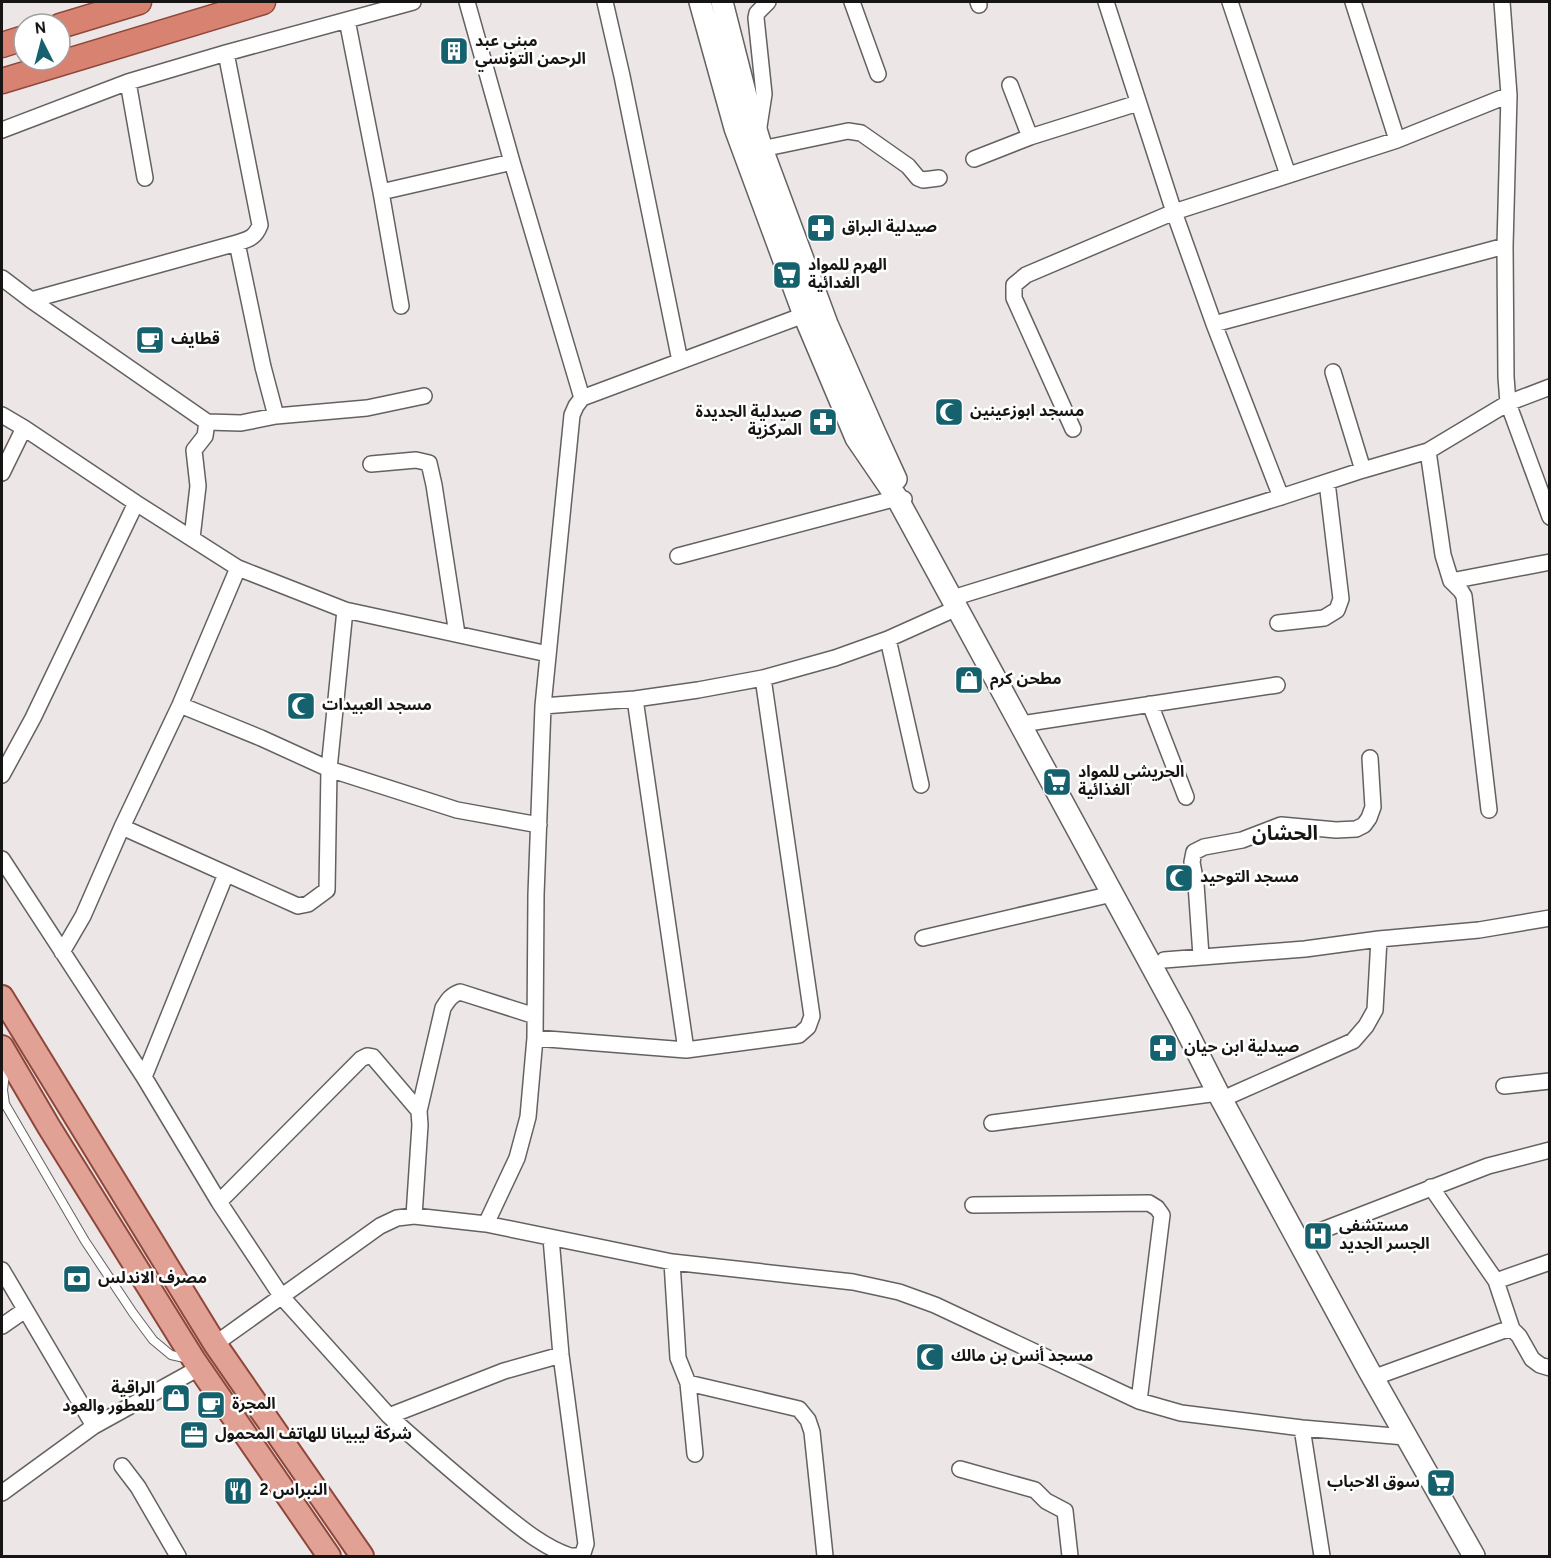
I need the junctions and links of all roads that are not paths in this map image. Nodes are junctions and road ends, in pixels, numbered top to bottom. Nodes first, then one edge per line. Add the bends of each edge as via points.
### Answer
1 (139, 2) edge
2 (263, 2) edge
3 (413, 2) edge
4 (467, 2) edge
5 (605, 2) edge
6 (700, 2) edge
7 (722, 2) edge
8 (768, 2) edge
9 (852, 2) edge
10 (1106, 2) edge
11 (1230, 2) edge
12 (1353, 2) edge
13 (1502, 2) edge
14 (347, 20) junction
15 (72, 22) edge
16 (226, 52) junction
17 (878, 74) dead end
18 (2, 81) edge
19 (129, 82) junction
20 (1010, 85) dead end
21 (1509, 95) junction
22 (1138, 103) junction
23 (2, 130) edge
24 (1030, 137) junction
25 (1397, 140) junction
26 (760, 142) junction
27 (974, 159) dead end
28 (512, 162) junction
29 (1288, 175) junction
30 (145, 178) dead end
31 (939, 178) dead end
32 (381, 192) junction
33 (1174, 212) junction
34 (237, 243) junction
35 (1505, 246) junction
36 (2, 278) edge
37 (31, 300) junction
38 (401, 306) dead end
39 (804, 315) junction
40 (1214, 324) junction
41 (680, 362) junction
42 (1333, 372) dead end
43 (1550, 387) edge
44 (424, 396) dead end
45 (582, 399) junction
46 (1508, 403) junction
47 (2, 415) edge
48 (276, 416) junction
49 (207, 422) junction
50 (24, 428) junction
51 (1073, 429) dead end
52 (1428, 451) junction
53 (371, 464) dead end
54 (1363, 470) junction
55 (2, 473) edge
56 (1327, 482) junction
57 (1281, 497) junction
58 (901, 499) junction
59 (136, 503) junction
60 (1550, 517) edge
61 (192, 538) junction
62 (678, 556) dead end
63 (1550, 562) edge
64 (238, 568) junction
65 (1451, 581) junction
66 (958, 602) junction
67 (345, 610) junction
68 (1278, 623) dead end
69 (458, 634) junction
70 (888, 639) junction
71 (548, 654) junction
72 (763, 678) junction
73 (1277, 685) dead end
74 (635, 699) junction
75 (1150, 704) junction
76 (180, 705) junction
77 (543, 706) junction
78 (1028, 723) junction
79 (1370, 758) dead end
80 (329, 769) junction
81 (2, 775) edge
82 (921, 785) dead end
83 (1186, 797) dead end
84 (1489, 810) dead end
85 (539, 825) junction
86 (122, 827) junction
87 (2, 859) edge
88 (226, 874) junction
89 (1112, 894) junction
90 (1550, 918) edge
91 (923, 938) dead end
92 (1379, 939) junction
93 (62, 952) junction
94 (1201, 956) junction
95 (1164, 960) junction
96 (2, 997) edge
97 (535, 1016) junction
98 (535, 1038) junction
99 (686, 1050) junction
100 (5, 1052) edge
101 (144, 1077) junction
102 (1550, 1081) edge
103 (1504, 1086) dead end
104 (1222, 1095) junction
105 (419, 1111) junction
106 (992, 1123) dead end
107 (1550, 1150) edge
108 (1431, 1187) junction
109 (219, 1202) junction
110 (973, 1204) dead end
111 (414, 1216) junction
112 (486, 1224) junction
113 (551, 1238) junction
114 (1302, 1238) junction
115 (672, 1262) junction
116 (1550, 1262) edge
117 (2, 1270) edge
118 (1496, 1281) junction
119 (282, 1297) junction
120 (25, 1310) junction
121 (1343, 1319) junction
122 (2, 1326) edge
123 (1512, 1329) junction
124 (215, 1344) junction
125 (561, 1355) junction
126 (196, 1364) junction
127 (1550, 1368) edge
128 (1378, 1376) junction
129 (688, 1383) junction
130 (1139, 1401) junction
131 (389, 1416) junction
132 (94, 1426) junction
133 (1302, 1428) junction
134 (1405, 1437) junction
135 (695, 1454) dead end
136 (122, 1466) dead end
137 (960, 1469) dead end
138 (2, 1493) edge
139 (577, 1556) edge
140 (178, 1557) edge
141 (329, 1557) edge
142 (362, 1557) edge
143 (825, 1557) edge
144 (1070, 1557) edge
145 (1322, 1557) edge
146 (1474, 1557) edge
147 (1483, 1557) edge

1 - 15 highway
2 - 18 highway
3 - 14 street
4 - 28 street
5 - 41 street
6 - 39 main road via 735,128
7 - 26 main road
8 - 26 street via 756,18 764,94
9 - 17 street
10 - 22 street
11 - 29 street
12 - 25 street
13 - 21 street
14 - 16 street
14 - 32 street
16 - 19 street
16 - 34 street via 260,225 256,234
19 - 23 street
19 - 30 street
20 - 24 street
21 - 25 street
21 - 35 street
22 - 24 street
22 - 33 street
24 - 27 street
25 - 29 street
26 - 31 street via 848,131 861,133 908,166 918,178
26 - 58 main road via 827,324
28 - 32 street
28 - 45 street
29 - 33 street
32 - 38 street
33 - 40 street
33 - 51 street via 1026,275 1014,285 1014,298
34 - 37 street
34 - 48 street
35 - 40 street
35 - 46 street
36 - 37 street
37 - 49 street
39 - 41 street
39 - 58 main road via 855,438
40 - 57 street
41 - 45 street
42 - 54 street
43 - 46 street
44 - 48 street via 367,408
45 - 71 street via 572,415
46 - 52 street
46 - 60 street
47 - 50 street
48 - 49 street via 241,423
49 - 61 street via 205,436 194,450 198,486
50 - 55 street
50 - 59 street
52 - 54 street
52 - 65 street via 1443,555
53 - 69 street via 416,460 429,463
54 - 56 street
56 - 57 street
56 - 68 street via 1341,599 1337,610 1324,618
57 - 66 street
58 - 62 street
58 - 66 main road
59 - 61 street
59 - 81 street
61 - 64 street
63 - 65 street
64 - 67 street
64 - 76 street
65 - 84 street via 1464,596
66 - 70 street
66 - 78 main road
66 - 89 main road
67 - 69 street
67 - 80 street
69 - 71 street
70 - 72 street
70 - 82 street
71 - 77 street
72 - 74 street
72 - 99 street via 812,1016 800,1035
73 - 75 street
74 - 77 street
74 - 99 street
75 - 78 street
75 - 83 street
76 - 80 street
76 - 86 street
77 - 85 street
78 - 95 main road
79 - 94 street via 1373,807 1364,825 1336,830 1281,825 1194,852
80 - 85 street via 457,810
80 - 88 street via 327,890 308,904 298,906
85 - 97 street
86 - 88 street
86 - 93 street
87 - 93 street
88 - 101 street
89 - 91 street
89 - 104 main road
90 - 92 street via 1479,930
92 - 94 street
92 - 104 street via 1375,1010 1353,1041
93 - 101 street
94 - 95 street
95 - 104 main road
96 - 124 main road
97 - 98 street
97 - 105 street via 460,992 453,995 443,1008
98 - 99 street
98 - 112 street via 528,1117 517,1158
100 - 126 main road
101 - 109 street
102 - 103 street
104 - 106 street
104 - 114 main road
104 - 121 main road
105 - 109 street via 373,1057 367,1056
105 - 111 street
107 - 108 street via 1488,1166
108 - 114 street
108 - 118 street
109 - 119 street
110 - 130 street via 1149,1203 1157,1208 1162,1215
111 - 112 street
111 - 119 street via 380,1226
112 - 113 street
113 - 115 street
113 - 125 street
114 - 121 main road
115 - 129 street via 678,1358
115 - 130 street via 853,1282 899,1292 935,1305
116 - 118 street
117 - 120 street
118 - 123 street
119 - 124 street
119 - 131 street
120 - 122 street
120 - 132 street
121 - 128 main road
121 - 134 main road
123 - 127 street via 1532,1359
123 - 128 street
124 - 142 main road
125 - 131 street via 504,1371
125 - 139 street via 586,1544
126 - 132 street
126 - 141 main road
128 - 147 main road via 1446,1500
129 - 135 street
129 - 143 street via 799,1409 808,1420
130 - 133 street via 1181,1413
131 - 139 street via 521,1528 558,1552
132 - 138 street
133 - 134 street
133 - 145 street
134 - 146 main road
136 - 140 street
137 - 144 street via 1035,1490 1065,1511

